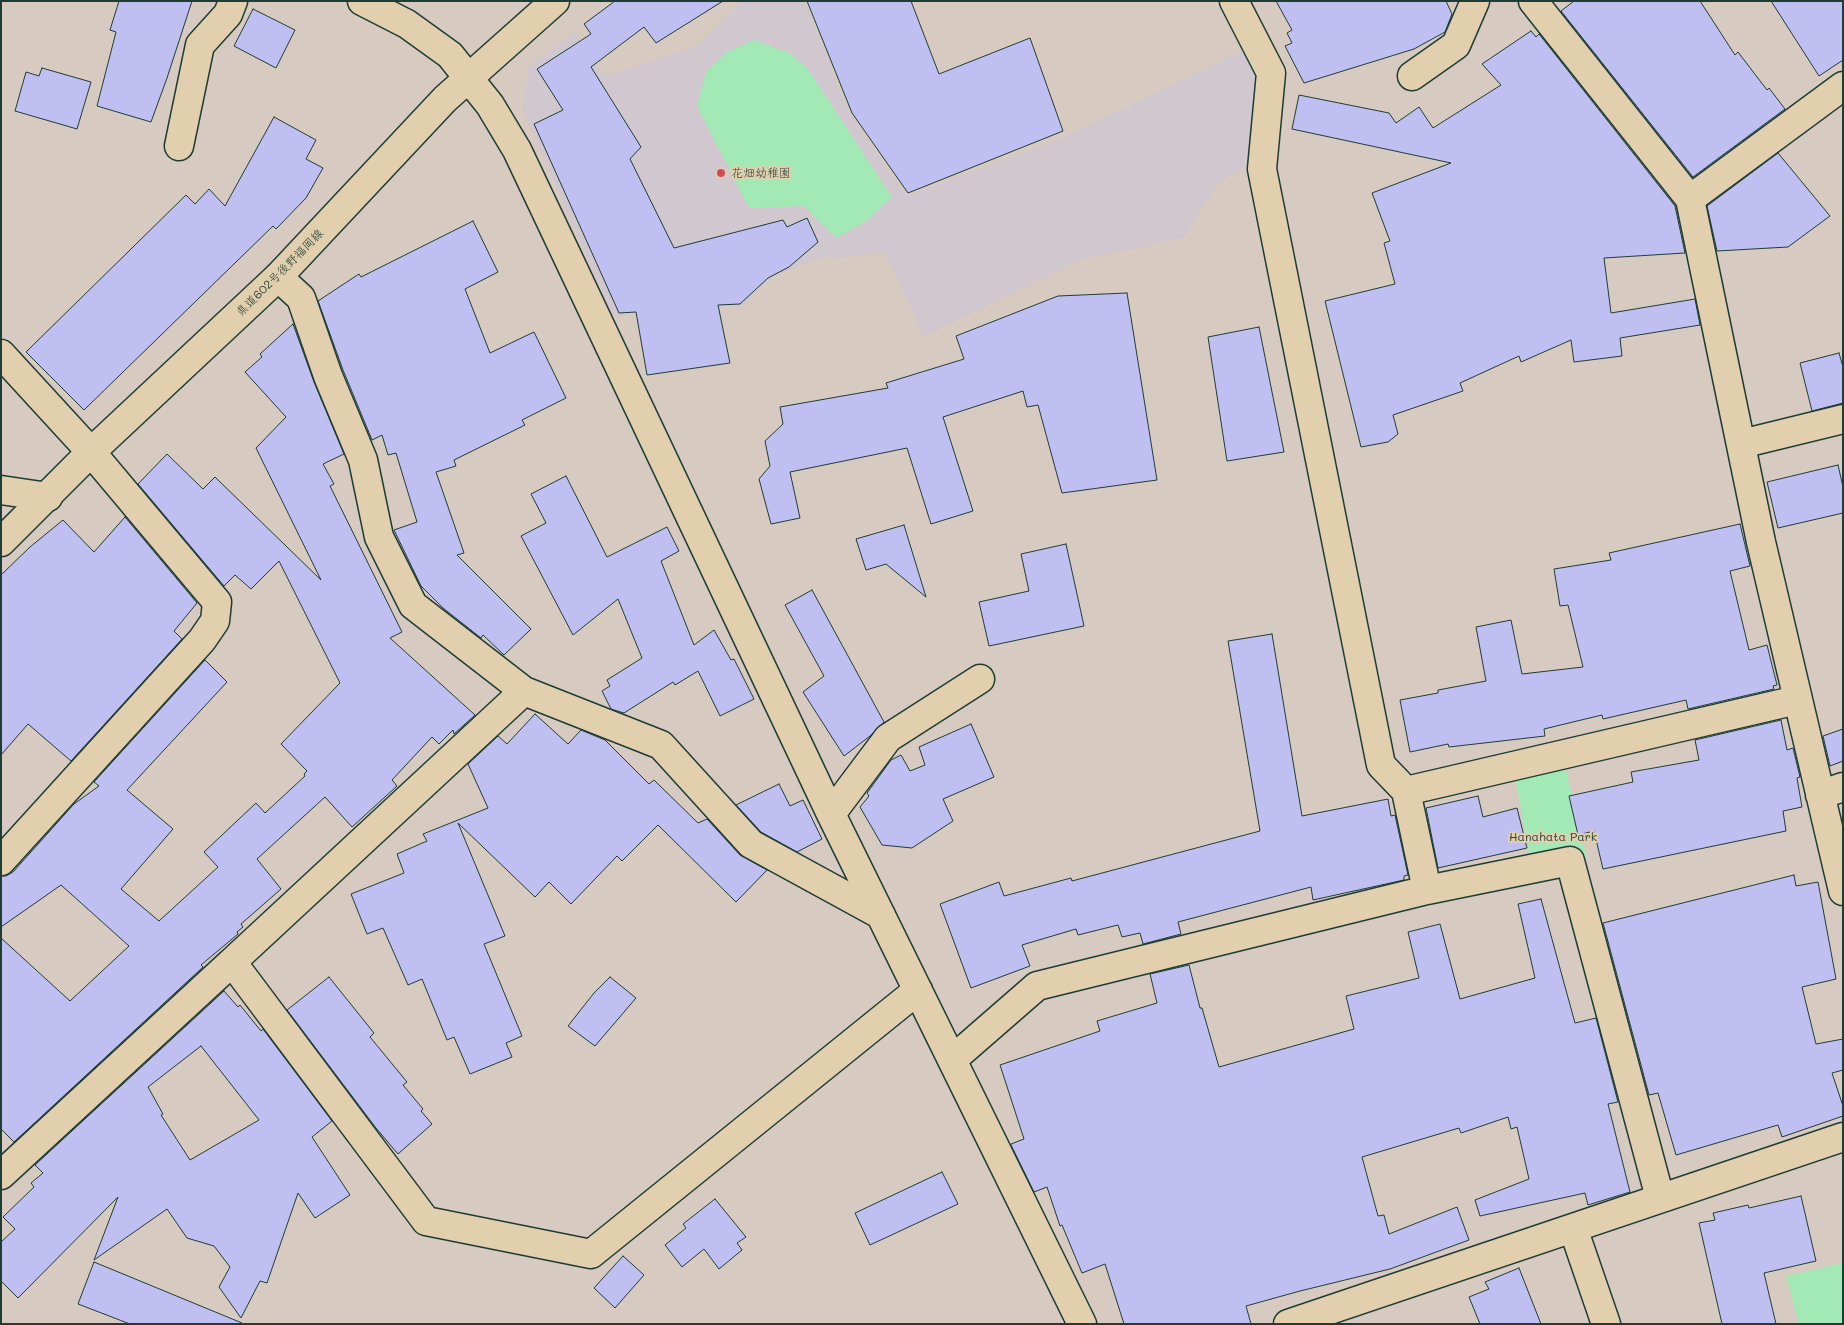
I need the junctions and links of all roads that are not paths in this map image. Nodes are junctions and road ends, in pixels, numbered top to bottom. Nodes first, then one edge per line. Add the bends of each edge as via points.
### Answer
1 (233, 1) edge
2 (362, 1) edge
3 (555, 1) edge
4 (1234, 1) edge
5 (1475, 1) edge
6 (1533, 1) edge
7 (1412, 76) dead end
8 (469, 77) junction
9 (1843, 86) edge
10 (179, 146) dead end
11 (1690, 199) junction
12 (278, 277) junction
13 (1, 354) edge
14 (1843, 419) edge
15 (1741, 444) junction
16 (91, 452) junction
17 (1, 490) edge
18 (48, 497) junction
19 (1, 542) edge
20 (980, 679) dead end
21 (524, 691) junction
22 (1797, 700) junction
23 (1406, 791) junction
24 (1831, 791) edge
25 (831, 814) junction
26 (1, 861) edge
27 (1428, 890) junction
28 (1843, 891) edge
29 (881, 915) junction
30 (232, 962) junction
31 (918, 990) junction
32 (952, 1060) junction
33 (1843, 1137) edge
34 (1, 1175) edge
35 (1660, 1198) junction
36 (1572, 1228) junction
37 (1082, 1324) edge
38 (1288, 1324) edge
39 (1606, 1324) edge

1 - 10 street via 228,14 200,45
2 - 8 street via 407,24 450,56
3 - 8 street, 県道602号後野福岡線
4 - 23 street via 1271,73 1262,169 1381,765
5 - 7 street via 1456,45
6 - 11 street
8 - 12 street, 県道602号後野福岡線
8 - 25 street via 517,150
9 - 11 street
11 - 15 street
12 - 16 street, 県道602号後野福岡線
12 - 21 street via 300,298 363,460 379,538 413,605
13 - 16 street
14 - 15 street
15 - 22 street
16 - 18 street, 県道602号後野福岡線
16 - 26 street via 216,602 215,622
17 - 18 street
18 - 19 street, 県道602号後野福岡線
20 - 25 street via 888,738
21 - 29 street via 661,745 751,844
21 - 30 street
22 - 23 street
22 - 24 street
23 - 27 street
24 - 28 street
25 - 29 street
27 - 32 street via 1037,986
27 - 35 street via 1570,861
29 - 31 street
30 - 31 street via 426,1221 591,1254
30 - 34 street
31 - 32 street
32 - 37 street
33 - 35 street
35 - 36 street
36 - 38 street
36 - 39 street

